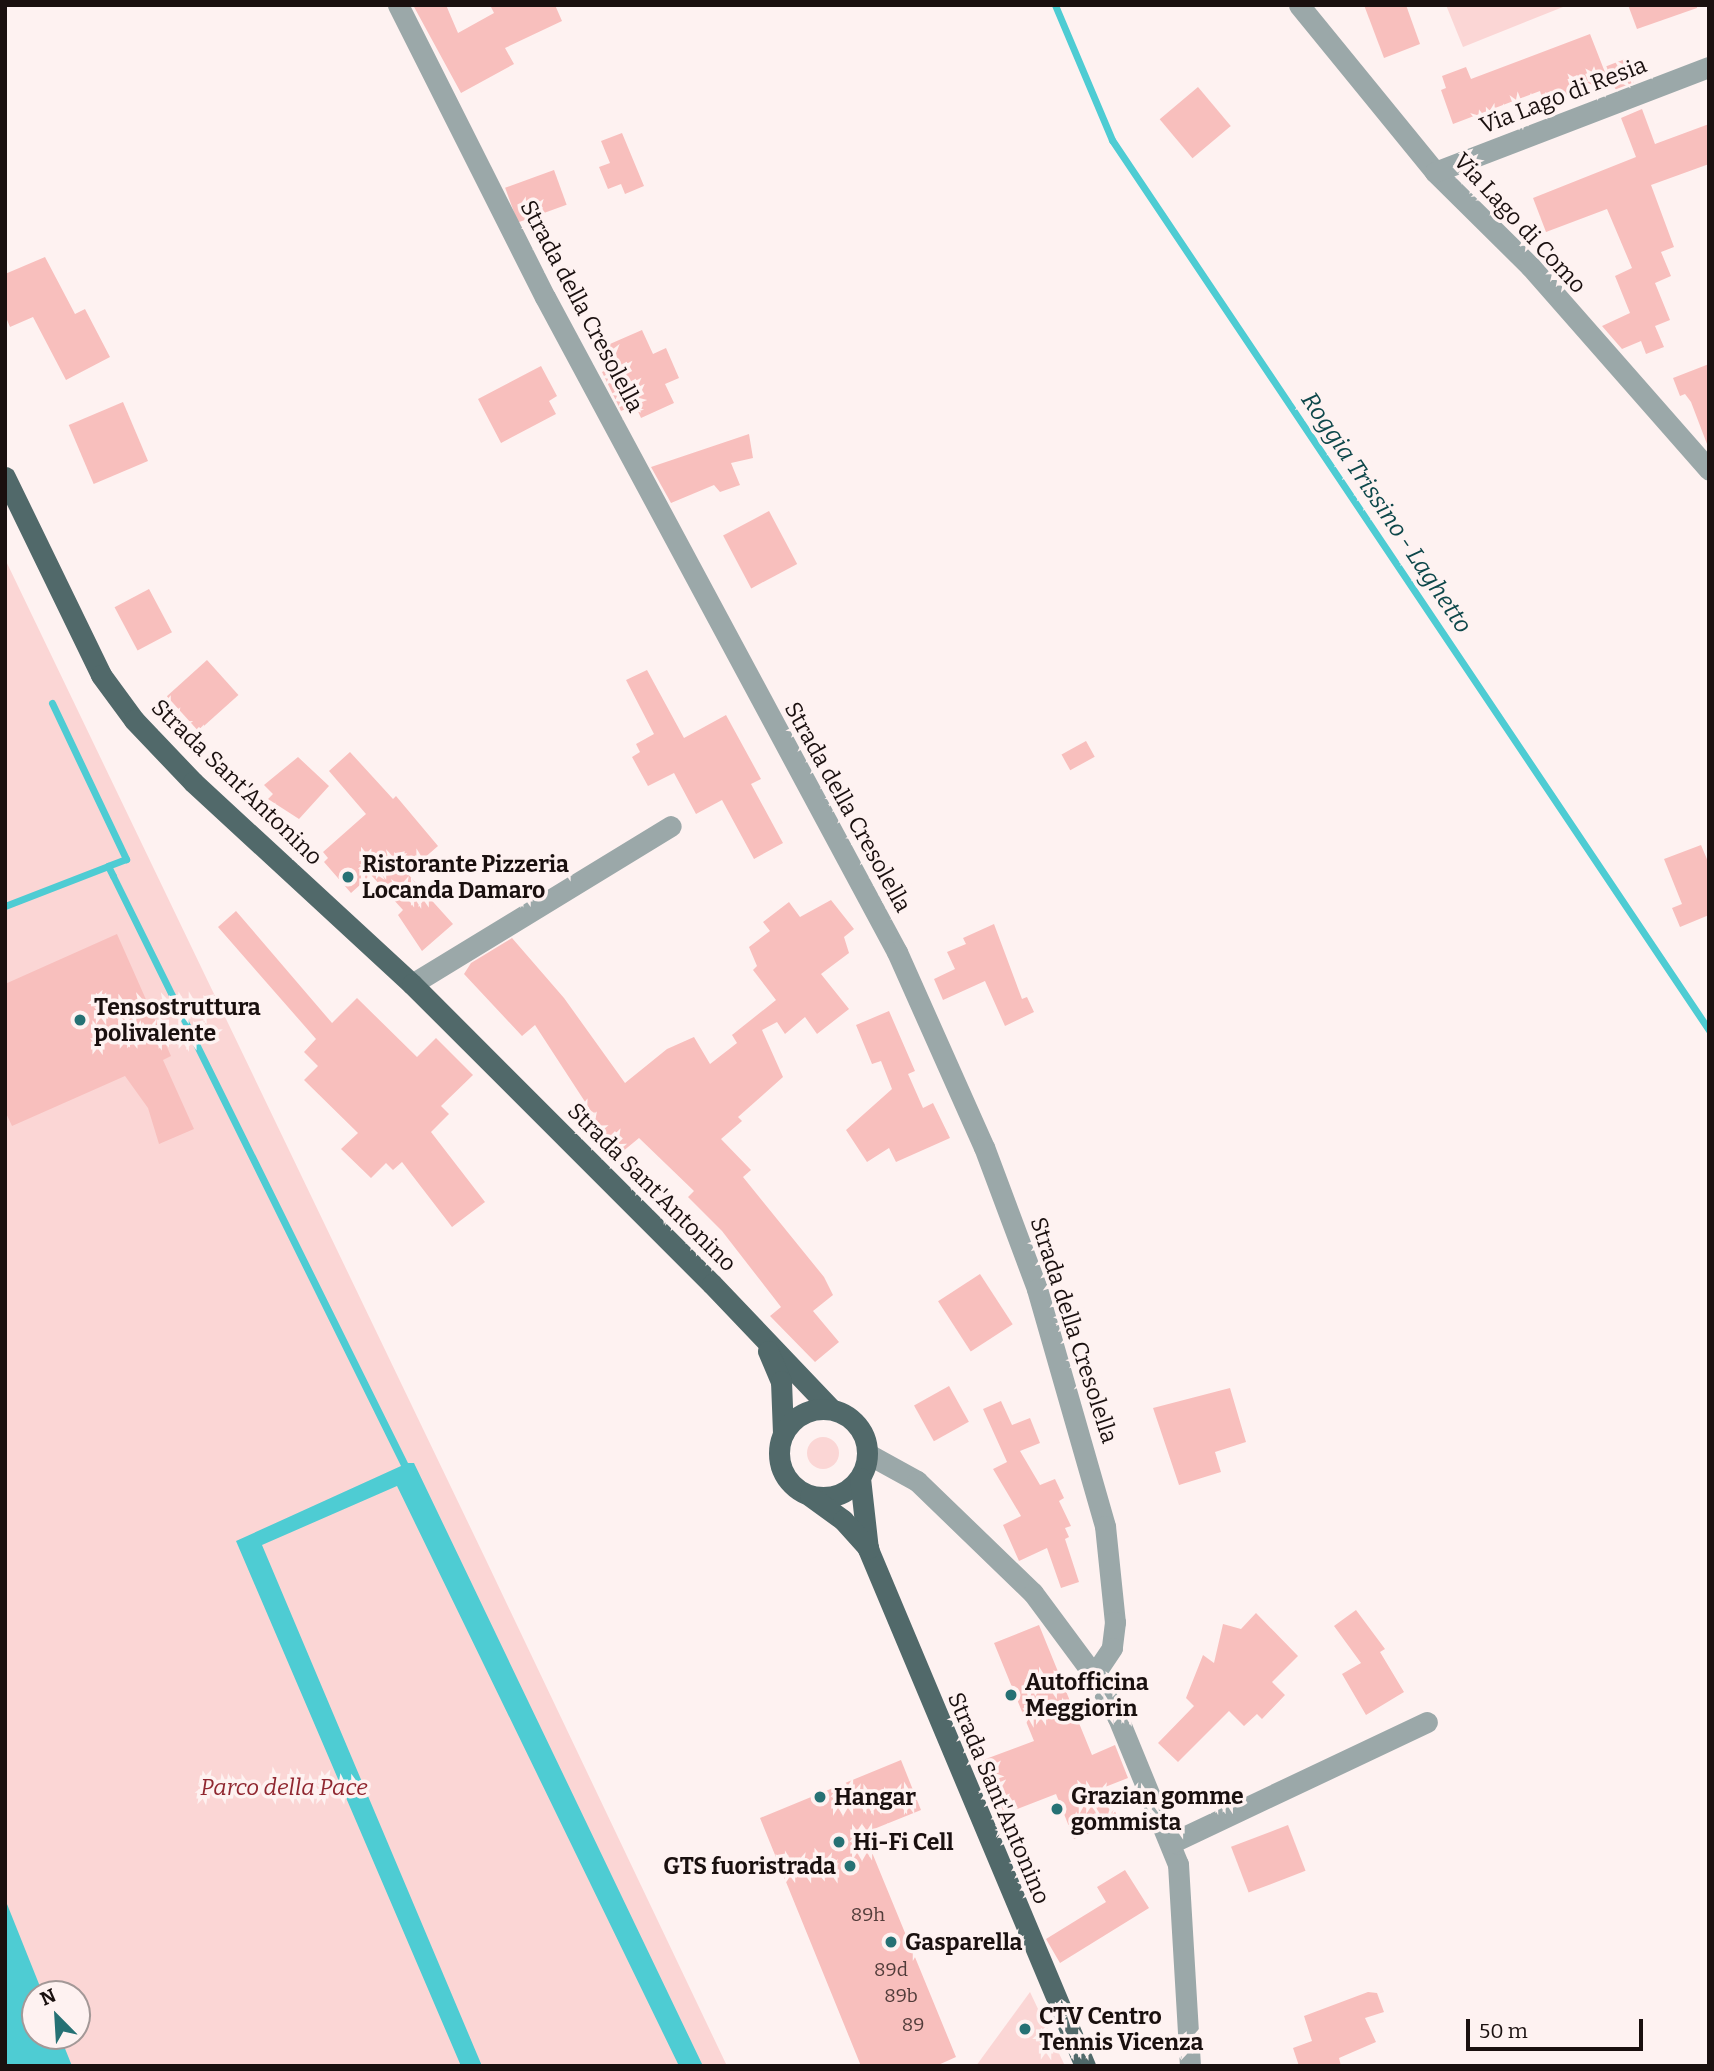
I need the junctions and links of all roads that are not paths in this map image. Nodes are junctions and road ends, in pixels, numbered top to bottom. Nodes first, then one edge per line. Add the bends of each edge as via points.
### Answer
1 (398, 5) edge
2 (1299, 5) edge
3 (1709, 67) edge
4 (1435, 172) junction
5 (1709, 470) edge
6 (5, 477) edge
7 (671, 826) dead end
8 (412, 984) junction
9 (764, 1340) junction
10 (830, 1408) junction
11 (783, 1433) junction
12 (868, 1454) junction
13 (860, 1478) junction
14 (810, 1496) junction
15 (869, 1549) junction
16 (1094, 1675) junction
17 (1427, 1723) dead end
18 (1171, 1843) junction
19 (1084, 2066) edge
20 (1191, 2066) edge

1 - 16 street, Strada della Cresolella via 545,297 897,952 984,1147 1037,1289 1105,1526 1115,1622 1112,1648
2 - 4 street, Via Lago di Como
3 - 4 street, Via Lago di Resia
4 - 5 street, Via Lago di Como via 1530,267
6 - 8 main road, Strada Sant'Antonino via 101,675 134,720 193,782
7 - 8 street
8 - 9 main road, Strada Sant'Antonino
9 - 10 main road, Strada Sant'Antonino
9 - 11 main road, Strada Sant'Antonino via 781,1381
10 - 11 main road via 802,1413
10 - 12 main road, Strada Sant'Antonino via 861,1429
11 - 14 main road, Strada Sant'Antonino via 780,1464 786,1478
12 - 13 main road, Strada Sant'Antonino
12 - 16 street via 916,1481 1033,1592
13 - 14 main road via 838,1495
13 - 15 main road, Strada Sant'Antonino
14 - 15 main road, Strada Sant'Antonino via 844,1520
15 - 19 main road, Strada Sant'Antonino
16 - 18 street via 1118,1718
17 - 18 street
18 - 20 street via 1178,1864

